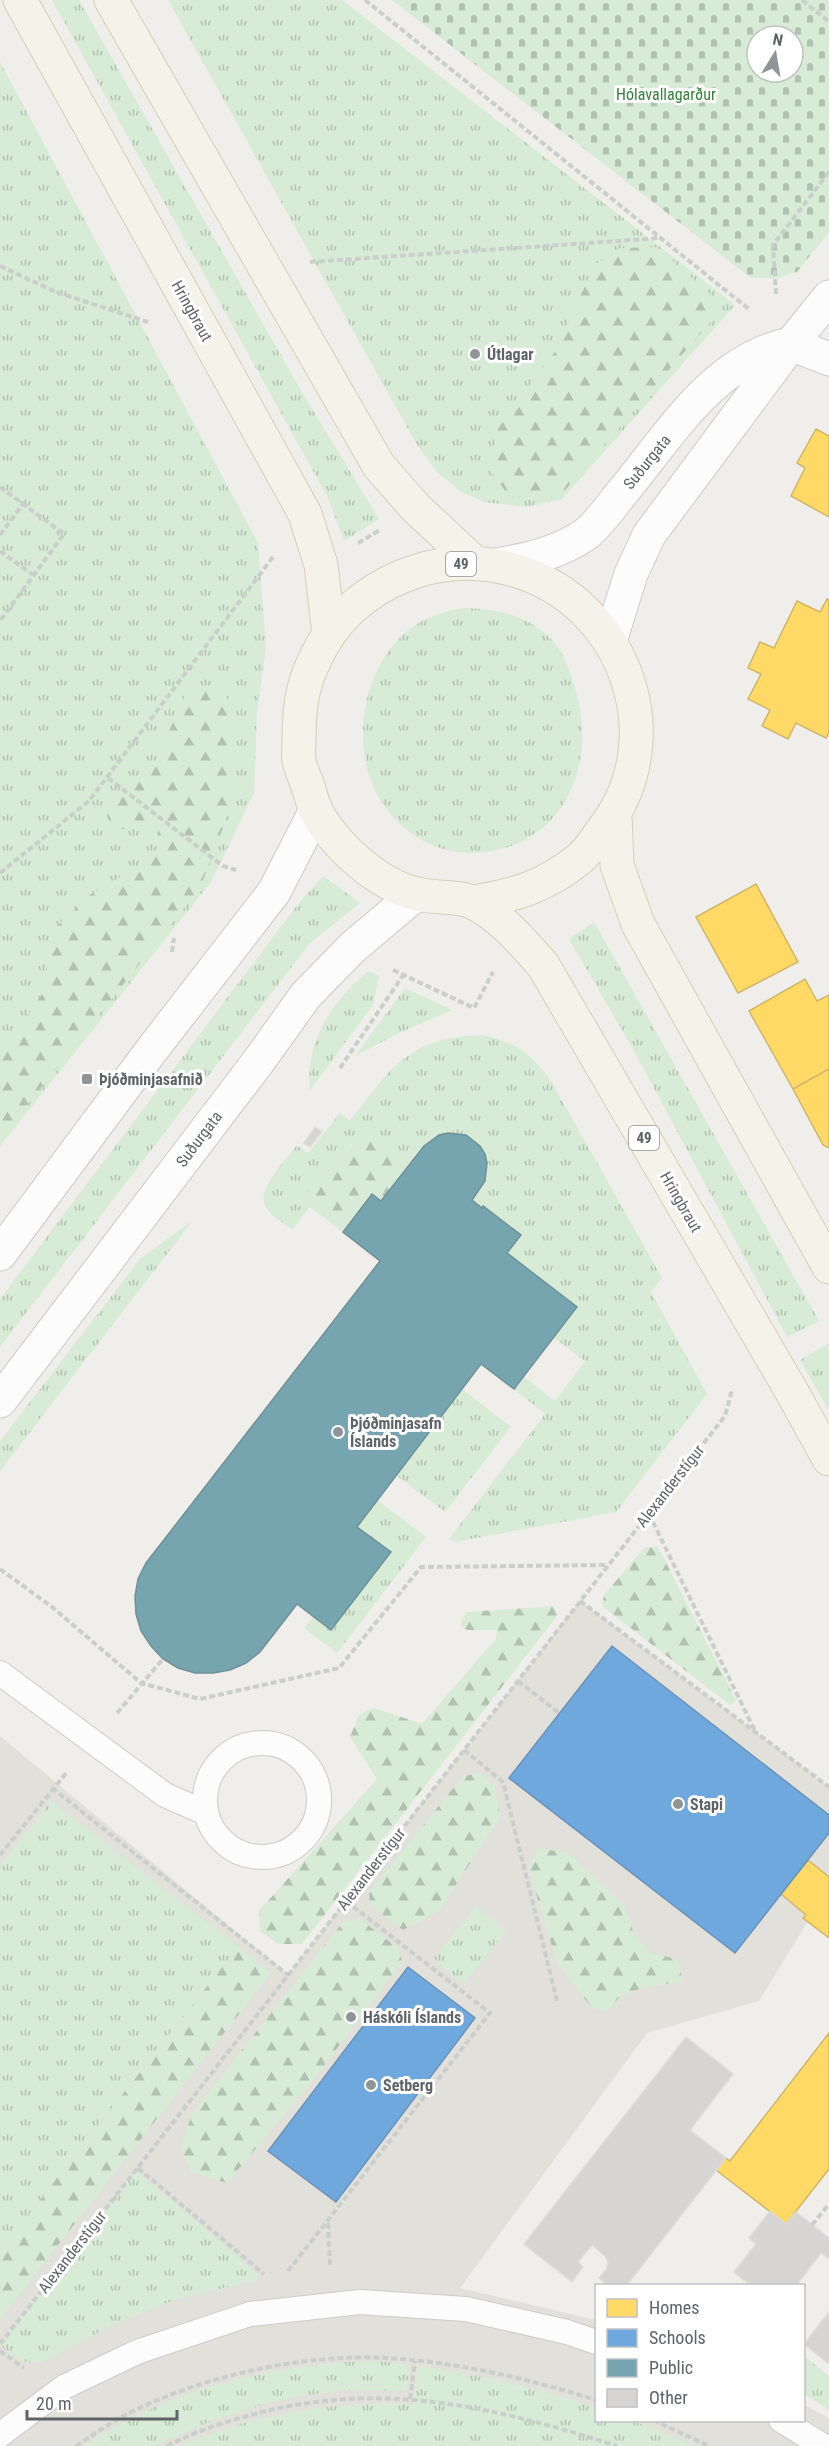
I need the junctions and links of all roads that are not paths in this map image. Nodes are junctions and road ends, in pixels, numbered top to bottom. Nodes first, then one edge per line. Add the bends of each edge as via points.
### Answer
1 (20, 0) edge
2 (111, 0) edge
3 (829, 297) edge
4 (791, 344) junction
5 (829, 359) edge
6 (485, 564) junction
7 (329, 634) junction
8 (610, 641) junction
9 (316, 810) junction
10 (615, 816) junction
11 (416, 894) junction
12 (473, 902) junction
13 (0, 1254) edge
14 (827, 1255) edge
15 (0, 1401) edge
16 (829, 1459) edge
17 (0, 1673) edge
18 (206, 1813) junction
19 (595, 2341) edge
20 (783, 2422) edge
21 (0, 2435) edge
22 (823, 2446) edge

1 - 7 main road, Hringbraut via 305,514 321,565
2 - 6 main road, 49 via 379,466 416,508
3 - 4 main road
4 - 5 main road
4 - 6 main road, Suðurgata via 773,347 748,359 706,390 586,533 539,557
4 - 8 main road via 649,536 631,573
6 - 7 main road, 49 via 434,566 396,578 361,598
6 - 8 main road, 49 via 533,576 563,593 587,612
7 - 9 main road, 49 via 310,667 299,707 299,761
8 - 10 main road, 49 via 624,668 634,706 636,745 629,783
9 - 11 main road, 49 via 342,847 376,876
9 - 13 main road via 274,892
10 - 12 main road, 49 via 581,858 543,884 509,896
10 - 14 main road, 49 via 617,865 638,924
11 - 12 main road, 49
11 - 15 main road, Suðurgata via 352,947 306,995
12 - 16 main road, Hringbraut / 49 via 514,932 543,965
17 - 18 lane via 165,1795
18 - 18 lane via 213,1831 242,1854 278,1855 309,1834 320,1799 316,1779 306,1763 273,1744 254,1743 236,1748 220,1760 210,1776 205,1794
19 - 21 lane via 466,2308 360,2302 250,2314 137,2352 63,2387
20 - 22 lane

